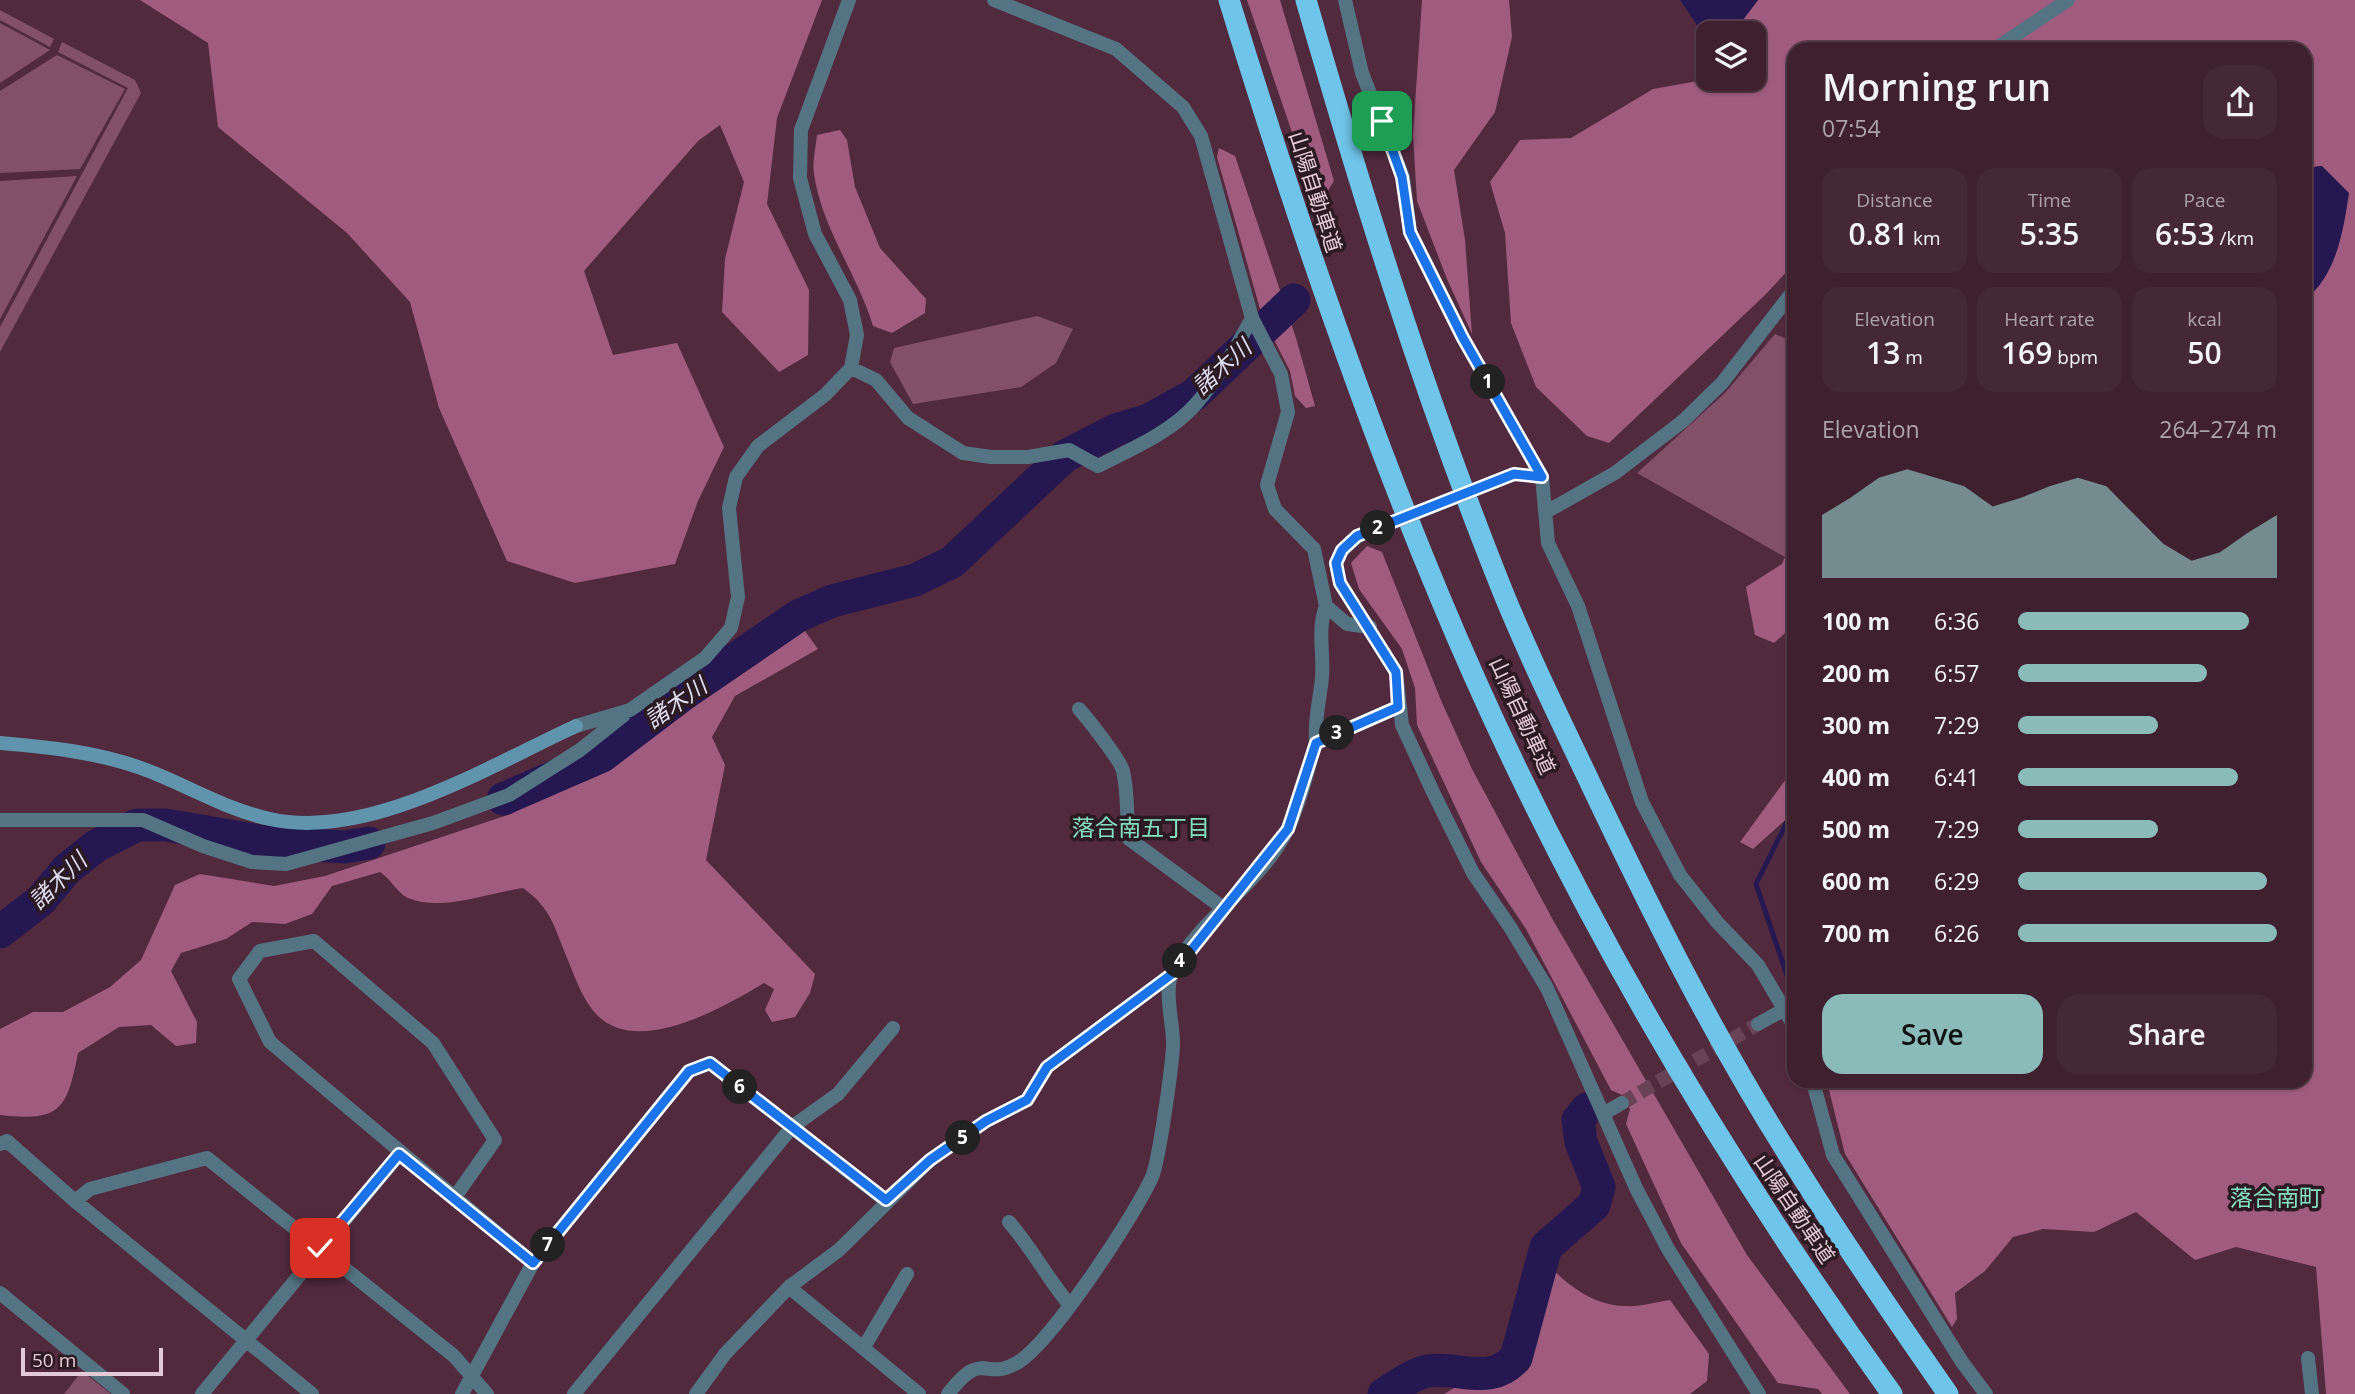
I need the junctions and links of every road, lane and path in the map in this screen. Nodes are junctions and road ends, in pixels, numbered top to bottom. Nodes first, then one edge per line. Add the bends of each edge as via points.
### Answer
1 (849, 0) edge
2 (993, 0) edge
3 (1229, 0) edge
4 (1307, 0) edge
5 (1345, 0) edge
6 (2068, 0) edge
7 (2005, 42) edge
8 (1787, 299) edge
9 (1252, 318) junction
10 (851, 368) junction
11 (1542, 477) junction
12 (1546, 512) junction
13 (1326, 606) junction
14 (1370, 627) junction
15 (1398, 707) junction
16 (1079, 709) dead end
17 (630, 710) junction
18 (0, 743) edge
19 (1316, 743) junction
20 (0, 820) edge
21 (1223, 908) junction
22 (1172, 974) junction
23 (1785, 1009) junction
24 (1787, 1013) edge
25 (1758, 1024) tunnel mouth
26 (893, 1028) dead end
27 (1815, 1088) edge
28 (1622, 1103) tunnel mouth
29 (1603, 1114) junction
30 (792, 1127) junction
31 (0, 1144) edge
32 (399, 1154) junction
33 (455, 1197) junction
34 (886, 1200) junction
35 (75, 1201) junction
36 (1009, 1222) dead end
37 (320, 1248) junction
38 (533, 1263) junction
39 (907, 1274) dead end
40 (789, 1287) junction
41 (0, 1293) edge
42 (1069, 1304) junction
43 (244, 1341) junction
44 (864, 1347) junction
45 (2308, 1358) dead end
46 (470, 1376) junction
47 (123, 1394) edge
48 (202, 1394) edge
49 (312, 1394) edge
50 (462, 1394) edge
51 (487, 1394) edge
52 (574, 1394) edge
53 (696, 1394) edge
54 (919, 1394) edge
55 (948, 1394) edge
56 (1759, 1394) edge
57 (1892, 1394) edge
58 (1948, 1394) edge
59 (1986, 1394) edge
60 (2312, 1394) edge

1 - 10 street via 801,130 800,178 815,234 850,300 856,335
2 - 9 street via 1116,49 1184,107 1201,136
3 - 57 highway, 山陽自動車道 via 1323,294 1378,444 1512,756 1586,904 1678,1071 1747,1186
4 - 58 highway, 山陽自動車道 via 1439,422 1494,569 1559,719 1712,1024 1791,1160
5 - 11 street via 1362,73 1402,177 1410,232 1463,338
6 - 7 street
8 - 12 street via 1722,383 1684,421 1615,473
9 - 10 street via 1194,406 1159,434 1098,466 1069,450 1028,457 963,453 908,418 876,380
9 - 13 street via 1281,374 1288,412 1267,485 1275,509 1314,549
10 - 17 street via 825,395 758,446 736,477 729,508 738,597 731,628 705,659
11 - 12 street
11 - 14 street, bridge via 1514,474 1357,536 1336,563 1340,583
12 - 23 street via 1548,543 1578,606 1642,802 1680,875 1758,965
13 - 14 street via 1347,624
13 - 19 street via 1320,622 1322,677 1314,720
14 - 15 street via 1396,672
15 - 19 street
15 - 29 street via 1402,725 1473,873 1546,988
16 - 21 street via 1118,757 1123,770 1128,838
17 - 18 street via 576,726 428,794 366,816 320,822 272,820 234,810 141,768 73,750
17 - 20 street via 580,750 509,795 286,864 252,862 143,820
19 - 21 street via 1288,829
21 - 22 street
22 - 34 street via 1047,1067 1027,1100 986,1121 930,1160
22 - 42 street via 1173,1046 1153,1175 1111,1248
23 - 24 street
23 - 25 street
26 - 30 street via 838,1094
27 - 59 street via 1833,1156
28 - 29 street
29 - 56 street via 1668,1249
30 - 34 street
30 - 38 street via 710,1063 689,1071
30 - 52 street
31 - 35 street via 7,1141
32 - 33 street
32 - 33 street via 270,1042 239,979 260,951 314,942 433,1043 495,1140
32 - 37 street
33 - 38 street
34 - 40 street via 839,1250
35 - 37 street via 90,1189 207,1158
35 - 43 street
36 - 42 street
37 - 43 street
37 - 46 street via 454,1356
38 - 46 street
39 - 44 street
40 - 44 street
40 - 53 street via 725,1354
41 - 47 street
42 - 55 street via 1036,1347 1014,1365 977,1366
43 - 48 street
43 - 49 street
44 - 54 street
45 - 60 street
46 - 50 street
46 - 51 street

